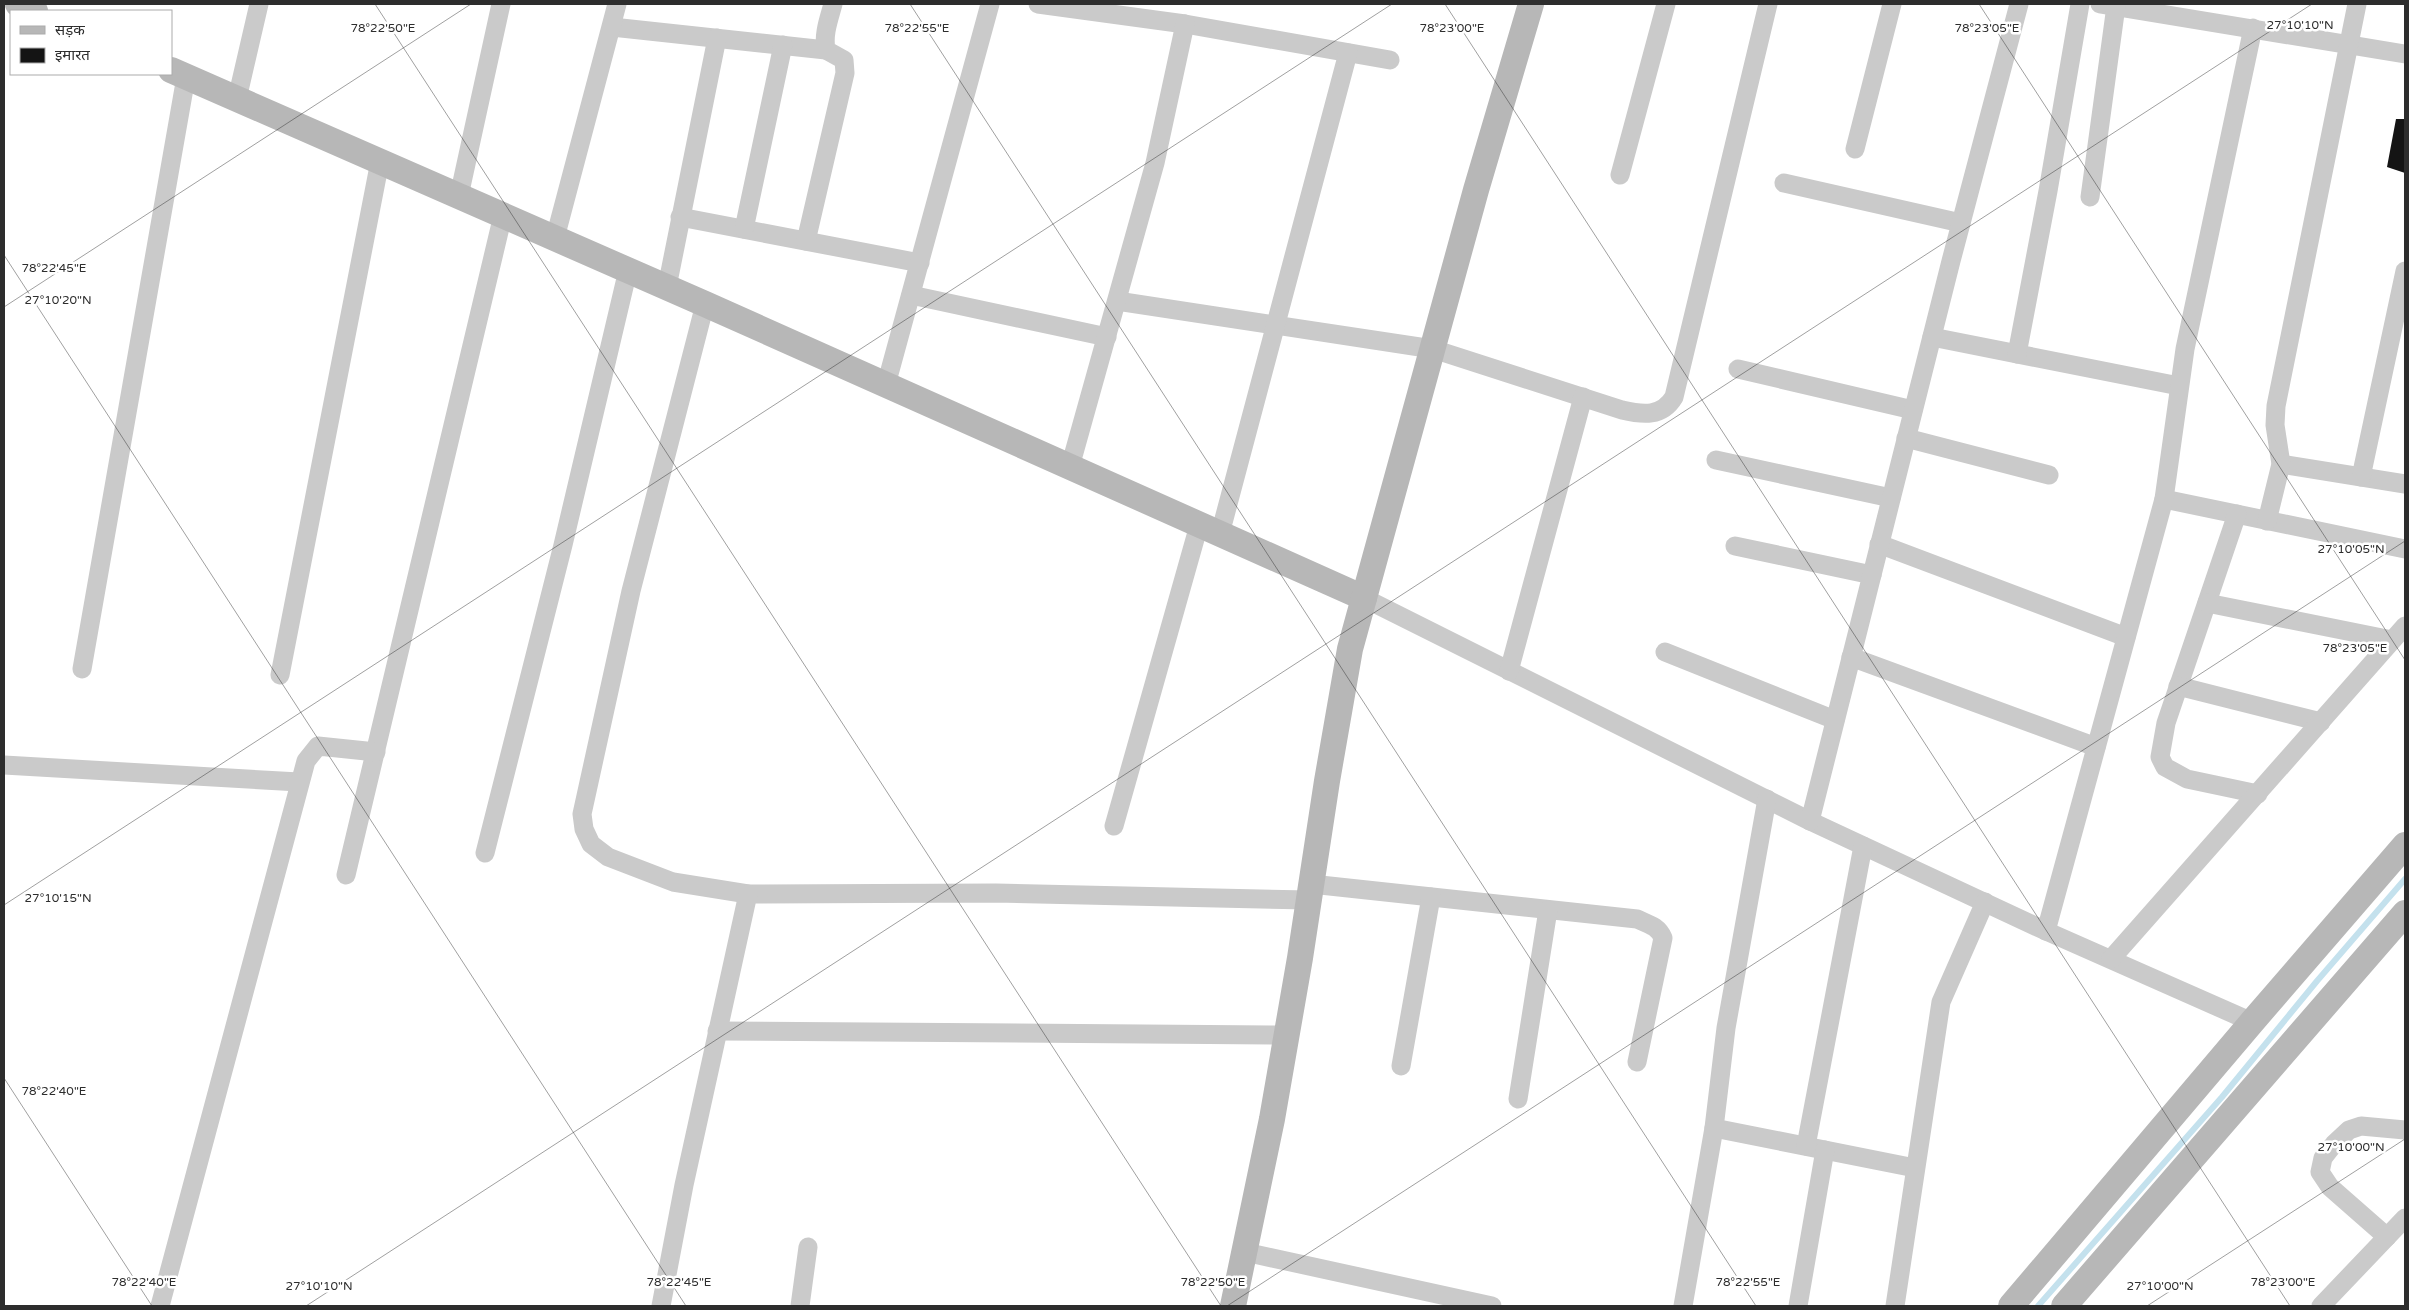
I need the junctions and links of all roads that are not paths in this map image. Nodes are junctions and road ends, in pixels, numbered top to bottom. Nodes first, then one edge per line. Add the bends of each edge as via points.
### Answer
1 (18, 4) edge
2 (259, 4) edge
3 (501, 4) edge
4 (617, 4) edge
5 (833, 4) edge
6 (990, 4) edge
7 (1038, 4) edge
8 (1531, 4) edge
9 (1666, 4) edge
10 (1768, 4) edge
11 (1892, 4) edge
12 (2019, 4) edge
13 (2080, 4) edge
14 (2357, 4) edge
15 (2108, 5) edge
16 (2158, 8) edge
17 (33, 10) edge
18 (1185, 24) junction
19 (612, 28) junction
20 (2253, 28) junction
21 (717, 38) junction
22 (2350, 44) junction
23 (783, 46) junction
24 (826, 50) junction
25 (1348, 53) junction
26 (2405, 54) edge
27 (1390, 60) dead end
28 (178, 73) edge
29 (237, 99) junction
30 (1856, 149) dead end
31 (380, 161) junction
32 (1620, 174) dead end
33 (1784, 183) dead end
34 (459, 196) junction
35 (2090, 197) dead end
36 (503, 215) junction
37 (680, 217) junction
38 (1961, 223) junction
39 (744, 229) junction
40 (555, 238) junction
41 (806, 242) junction
42 (920, 264) junction
43 (628, 270) junction
44 (2405, 271) edge
45 (666, 287) junction
46 (911, 295) junction
47 (1118, 301) junction
48 (705, 304) junction
49 (1277, 324) junction
50 (1108, 337) junction
51 (1932, 338) junction
52 (1434, 349) junction
53 (2017, 354) junction
54 (1738, 369) dead end
55 (886, 385) junction
56 (2179, 386) junction
57 (1583, 397) junction
58 (1913, 410) junction
59 (1906, 438) junction
60 (1716, 460) dead end
61 (2281, 464) junction
62 (1070, 467) junction
63 (2049, 475) dead end
64 (2361, 477) junction
65 (2405, 484) edge
66 (1891, 498) junction
67 (2164, 499) junction
68 (2237, 514) junction
69 (2267, 521) junction
70 (1210, 529) junction
71 (1879, 544) junction
72 (1736, 546) dead end
73 (2405, 549) edge
74 (1872, 575) junction
75 (1364, 598) junction
76 (2207, 603) junction
77 (2405, 626) edge
78 (2126, 637) junction
79 (2392, 640) junction
80 (1665, 652) dead end
81 (1851, 657) junction
82 (82, 669) dead end
83 (1510, 671) junction
84 (280, 674) dead end
85 (2178, 686) junction
86 (1835, 720) junction
87 (2321, 722) junction
88 (2096, 746) junction
89 (376, 752) junction
90 (4, 765) edge
91 (299, 782) junction
92 (2258, 794) junction
93 (1767, 799) junction
94 (1810, 821) junction
95 (1114, 826) dead end
96 (2405, 845) edge
97 (1863, 846) junction
98 (485, 853) dead end
99 (346, 875) dead end
100 (1310, 892) junction
101 (748, 894) junction
102 (1431, 897) junction
103 (1984, 902) junction
104 (1548, 910) junction
105 (2405, 913) edge
106 (2046, 931) junction
107 (2110, 959) junction
108 (2252, 1022) junction
109 (717, 1031) junction
110 (1287, 1035) junction
111 (1637, 1062) dead end
112 (1401, 1066) dead end
113 (1518, 1099) dead end
114 (1714, 1128) junction
115 (2405, 1130) edge
116 (1806, 1146) junction
117 (1825, 1150) junction
118 (1915, 1168) junction
119 (2405, 1218) edge
120 (2387, 1237) junction
121 (808, 1247) dead end
122 (1245, 1252) junction
123 (160, 1306) edge
124 (661, 1306) edge
125 (800, 1306) edge
126 (1233, 1306) edge
127 (1492, 1306) edge
128 (1684, 1306) edge
129 (1798, 1306) edge
130 (1895, 1306) edge
131 (2011, 1306) edge
132 (2064, 1306) edge
133 (2321, 1306) edge

1 - 17 street
2 - 29 street
3 - 34 street
4 - 19 street
5 - 24 street via 825,35
6 - 42 street
7 - 18 street
8 - 52 street via 1476,190
9 - 32 street
10 - 57 street via 1674,397 1668,406 1650,414 1622,410
11 - 30 street
12 - 38 street
13 - 53 street
14 - 22 street
15 - 16 street
15 - 35 street
16 - 20 street
18 - 25 street
18 - 47 street via 1155,163
19 - 21 street
19 - 40 street
20 - 22 street
20 - 56 street
21 - 23 street
21 - 37 street
22 - 26 street
22 - 61 street via 2276,406 2275,425
23 - 24 street
23 - 39 street
24 - 41 street via 844,60 845,73
25 - 27 street
25 - 49 street
28 - 29 street
28 - 82 street
29 - 31 street
31 - 34 street
31 - 84 street
33 - 38 street
34 - 36 street
36 - 40 street
36 - 89 street
37 - 39 street
37 - 45 street
38 - 51 street
39 - 41 street
40 - 43 street
41 - 42 street
42 - 46 street
43 - 45 street
43 - 98 street via 564,545
44 - 64 street
45 - 48 street
46 - 50 street
46 - 55 street
47 - 49 street
47 - 50 street
48 - 55 street
48 - 101 street via 631,591 582,814 584,830 591,844 608,857 673,882
49 - 52 street
49 - 70 street
50 - 62 street
51 - 53 street
51 - 58 street
52 - 57 street
52 - 75 street
53 - 56 street
54 - 58 street
55 - 62 street
56 - 67 street
57 - 83 street
58 - 59 street
59 - 63 street
59 - 66 street
60 - 66 street
61 - 64 street
61 - 69 street
62 - 70 street
64 - 65 street
66 - 71 street
67 - 68 street
67 - 78 street
68 - 69 street
68 - 76 street
69 - 73 street
70 - 75 street
70 - 95 street
71 - 74 street
71 - 78 street
72 - 74 street
74 - 81 street
75 - 83 street
75 - 100 street via 1341,694
76 - 79 street
76 - 85 street
77 - 79 street
78 - 88 street
79 - 87 street
80 - 86 street
81 - 86 street
81 - 88 street
83 - 93 street
85 - 87 street
85 - 92 street via 2166,723 2160,757 2165,767 2187,779
86 - 94 street
87 - 92 street
88 - 106 street
89 - 91 street via 318,746 306,761
89 - 99 street
90 - 91 street
91 - 123 street
92 - 107 street
93 - 94 street
93 - 114 street via 1726,1028
94 - 97 street
96 - 108 street
97 - 103 street
97 - 116 street
100 - 101 street
100 - 102 street
100 - 110 street
101 - 109 street
102 - 104 street
102 - 112 street
103 - 106 street
103 - 118 street via 1940,1002
104 - 111 street via 1637,919 1660,930 1663,938
104 - 113 street
105 - 132 street
106 - 107 street
107 - 108 street
108 - 131 street
109 - 110 street
109 - 124 street
110 - 122 street
114 - 116 street
114 - 128 street
115 - 120 street via 2361,1126 2350,1130 2322,1158 2320,1172 2330,1187
116 - 117 street
117 - 118 street
117 - 129 street
118 - 130 street
119 - 120 street
120 - 133 street
121 - 125 street
122 - 126 street
122 - 127 street

